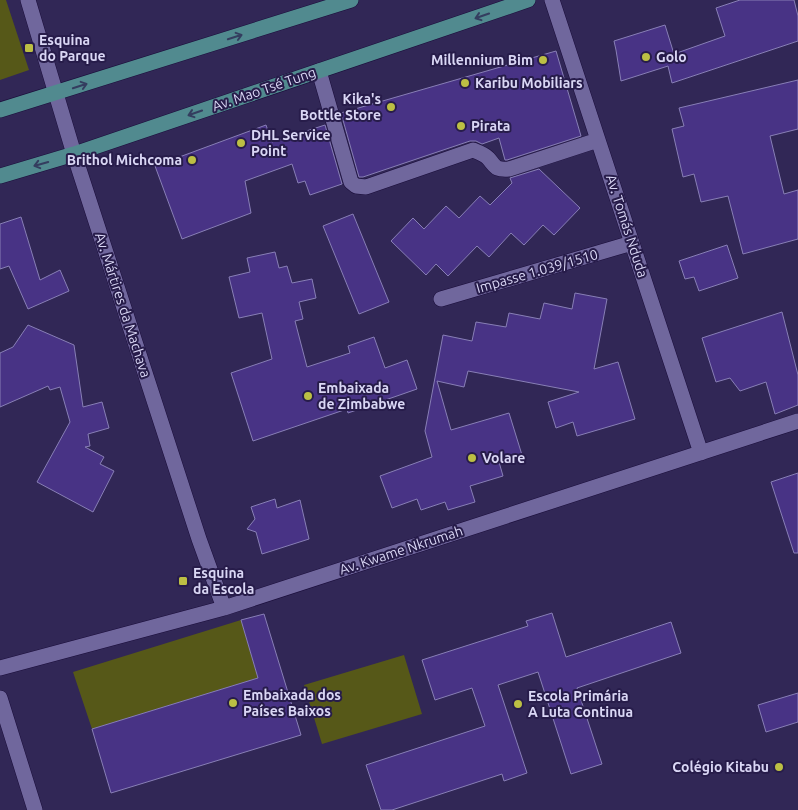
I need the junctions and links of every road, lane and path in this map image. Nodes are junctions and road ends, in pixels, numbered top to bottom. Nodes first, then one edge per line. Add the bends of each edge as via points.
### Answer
1 (28, 0) edge
2 (351, 0) edge
3 (528, 0) edge
4 (552, 0) edge
5 (319, 71) junction
6 (57, 93) junction
7 (0, 110) edge
8 (598, 140) junction
9 (74, 154) junction
10 (0, 176) edge
11 (632, 243) junction
12 (441, 299) dead end
13 (798, 421) edge
14 (701, 453) junction
15 (224, 608) junction
16 (0, 668) edge
17 (0, 698) edge
18 (35, 810) edge

1 - 6 street, Av. Mártires da Machava
6 -> 2 main road
3 -> 5 main road, Av. Mao Tsé Tung
4 - 8 street, Av. Tomás Nduda
5 - 8 street via 351,182 356,186 366,187 473,150 501,170
5 -> 9 main road, Av. Mao Tsé Tung
6 - 7 main road
6 - 9 street, Av. Mártires da Machava
8 - 11 street, Av. Tomás Nduda
9 -> 10 main road, Av. Mao Tsé Tung
9 - 15 street, Av. Mártires da Machava
11 - 12 street, Impasse 1.039/1510
11 - 14 street, Av. Tomás Nduda
13 - 14 street, Av. Kwame Nkrumah
14 - 15 street, Av. Kwame Nkrumah
15 - 16 street, Av. Kwame Nkrumah
17 - 18 street

